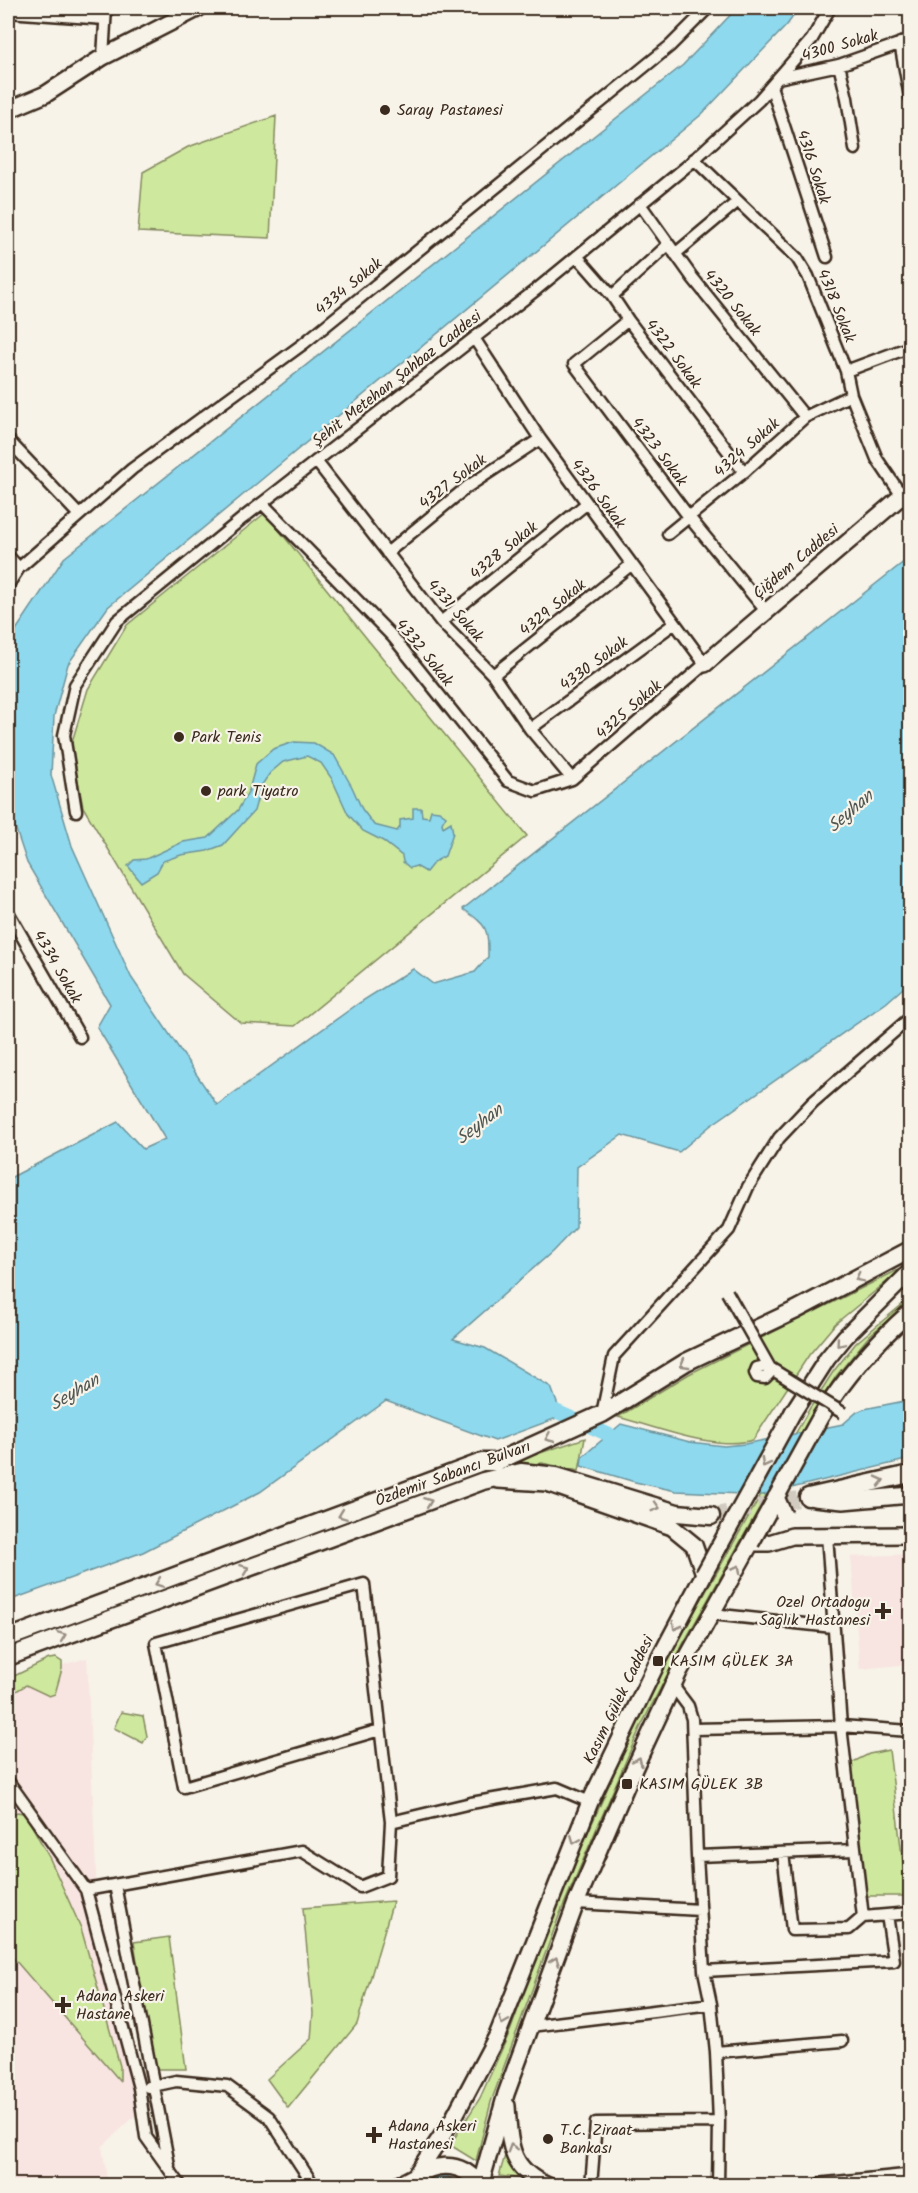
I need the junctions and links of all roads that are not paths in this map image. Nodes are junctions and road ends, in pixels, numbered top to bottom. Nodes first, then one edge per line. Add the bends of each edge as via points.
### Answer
1 (199, 8) edge
2 (708, 8) edge
3 (830, 8) edge
4 (8, 12) edge
5 (105, 13) edge
6 (905, 42) edge
7 (103, 57) junction
8 (838, 65) junction
9 (774, 82) junction
10 (910, 97) edge
11 (8, 110) edge
12 (855, 149) dead end
13 (694, 159) junction
14 (737, 202) junction
15 (640, 204) junction
16 (671, 250) junction
17 (577, 256) junction
18 (827, 257) dead end
19 (612, 296) junction
20 (628, 320) junction
21 (474, 338) junction
22 (910, 347) edge
23 (846, 371) junction
24 (851, 395) junction
25 (805, 417) junction
26 (540, 439) junction
27 (8, 440) edge
28 (316, 461) junction
29 (744, 472) junction
30 (906, 493) edge
31 (262, 503) junction
32 (586, 504) junction
33 (79, 515) junction
34 (689, 517) junction
35 (668, 534) dead end
36 (387, 553) junction
37 (8, 556) edge
38 (632, 564) junction
39 (19, 568) junction
40 (8, 585) edge
41 (766, 611) junction
42 (441, 622) junction
43 (675, 623) junction
44 (705, 664) junction
45 (493, 675) junction
46 (530, 729) junction
47 (572, 779) junction
48 (76, 811) dead end
49 (8, 912) edge
50 (910, 1017) edge
51 (80, 1037) dead end
52 (910, 1250) edge
53 (910, 1272) edge
54 (727, 1292) dead end
55 (910, 1312) edge
56 (843, 1413) dead end
57 (602, 1414) junction
58 (910, 1474) edge
59 (489, 1480) junction
60 (910, 1495) edge
61 (776, 1497) junction
62 (808, 1497) joint
63 (711, 1516) tunnel mouth
64 (827, 1535) junction
65 (910, 1535) edge
66 (792, 1536) junction
67 (751, 1543) junction
68 (704, 1574) junction
69 (712, 1614) junction
70 (833, 1627) junction
71 (8, 1638) edge
72 (8, 1657) edge
73 (673, 1686) junction
74 (841, 1726) junction
75 (693, 1729) junction
76 (380, 1730) junction
77 (910, 1731) edge
78 (8, 1781) edge
79 (590, 1802) junction
80 (391, 1822) junction
81 (855, 1850) junction
82 (783, 1853) junction
83 (697, 1856) junction
84 (115, 1885) junction
85 (86, 1890) junction
86 (576, 1903) junction
87 (700, 1910) junction
88 (910, 1912) edge
89 (887, 1915) junction
90 (863, 1917) junction
91 (704, 1971) junction
92 (711, 2004) junction
93 (531, 2026) junction
94 (842, 2041) dead end
95 (716, 2052) junction
96 (154, 2086) junction
97 (139, 2088) junction
98 (506, 2094) junction
99 (719, 2122) junction
100 (169, 2168) junction
101 (910, 2177) edge
102 (411, 2181) edge
103 (181, 2186) edge
104 (314, 2186) edge
105 (396, 2186) edge
106 (480, 2186) edge
107 (548, 2186) edge
108 (591, 2186) edge
109 (718, 2186) edge
110 (822, 2186) edge

1 - 7 main road
2 - 33 street, 4334 Sokak via 670,46 303,344 132,468
3 - 9 street, Şehit Metehan Şahbaz Caddesi via 812,39
4 - 5 street
5 - 7 street
6 - 8 street, 4300 Sokak
6 - 10 street
7 - 11 main road via 46,94
8 - 9 street, 4300 Sokak
8 - 12 street
9 - 13 street, Şehit Metehan Şahbaz Caddesi
9 - 18 street, 4316 Sokak
13 - 14 street, 4318 Sokak
13 - 15 street, Şehit Metehan Şahbaz Caddesi
14 - 16 street
14 - 23 street, 4318 Sokak via 797,258
15 - 16 street, 4320 Sokak
15 - 17 street, Şehit Metehan Şahbaz Caddesi
16 - 19 street
16 - 25 street, 4320 Sokak
17 - 19 street, 4322 Sokak
17 - 21 street, Şehit Metehan Şahbaz Caddesi
19 - 20 street, 4322 Sokak
20 - 29 street, 4322 Sokak
20 - 34 street, 4323 Sokak via 574,364
21 - 26 street, 4326 Sokak
21 - 28 street, Şehit Metehan Şahbaz Caddesi
22 - 23 street
23 - 24 street, 4318 Sokak
24 - 25 street, 4324 Sokak
24 - 30 street, 4318 Sokak via 877,459
25 - 29 street, 4324 Sokak
26 - 32 street, 4326 Sokak
26 - 36 street, 4327 Sokak via 467,487
27 - 33 street
28 - 31 street, Şehit Metehan Şahbaz Caddesi
28 - 36 street, 4331 Sokak
29 - 34 street, 4324 Sokak
30 - 41 main road, Çiğdem Caddesi
31 - 47 street, 4332 Sokak via 393,637 508,782 535,791
31 - 48 street, Şehit Metehan Şahbaz Caddesi via 117,621 75,685 64,735
32 - 38 street, 4326 Sokak
32 - 42 street, 4328 Sokak
33 - 39 street, 4334 Sokak
34 - 35 street, 4324 Sokak
34 - 41 street, 4323 Sokak
36 - 42 street, 4331 Sokak
37 - 39 street
38 - 43 street, 4326 Sokak
38 - 45 street, 4329 Sokak
39 - 40 street, 4334 Sokak
41 - 44 main road, Çiğdem Caddesi
42 - 45 street, 4331 Sokak
43 - 44 street, 4326 Sokak
43 - 46 street, 4330 Sokak
44 - 47 street, 4325 Sokak
45 - 46 street, 4331 Sokak
46 - 47 street, 4331 Sokak
49 - 51 street, 4334 Sokak
50 - 57 street via 813,1102 779,1138 748,1187 729,1230 614,1356
52 -> 57 main road, Özdemir Sabancı Bulvarı via 686,1362
53 -> 68 main road, Kasım Gülek Caddesi, bridge via 845,1337 821,1368 792,1412
54 - 56 street, bridge via 770,1368
55 - 61 main road, bridge via 856,1366 821,1416
57 -> 71 main road, Özdemir Sabancı Bulvarı via 496,1462 482,1462
62 -> 58 main road
59 -> 63 main road, Özdemir Sabancı Bulvarı via 521,1472 556,1476 676,1513
59 - 68 main road via 548,1483 672,1527 694,1545
72 -> 59 main road, Özdemir Sabancı Bulvarı
60 - 62 main road via 843,1501
61 - 66 main road, bridge
61 - 67 main road, bridge
64 - 65 main road
64 - 66 main road
64 - 70 street
66 - 67 main road via 769,1543
69 -> 67 main road
68 -> 79 main road, Kasım Gülek Caddesi
69 - 70 street
69 - 73 main road
70 - 74 street
73 - 75 street via 688,1706
86 -> 73 main road
74 - 75 street
74 - 77 street
74 - 81 street
75 - 83 street
76 - 76 street via 364,1584 156,1643 184,1787
76 - 80 street
78 - 85 street
79 - 80 street via 557,1788
79 -> 102 main road, Kasım Gülek Caddesi via 497,2036 453,2119
80 - 84 street via 388,1876 360,1887 302,1851
81 - 82 street
81 - 90 street
82 - 83 street
82 - 90 street via 792,1930 849,1929
83 - 87 street
84 - 85 street
84 - 96 street
85 - 97 street
86 - 87 street
93 -> 86 main road
87 - 91 street
88 - 89 street
89 - 90 street
89 - 91 street via 894,1961
91 - 92 street
92 - 93 street
92 - 95 street
93 - 98 main road
94 - 95 street
95 - 99 street
96 - 97 street
96 - 100 street
96 - 104 street via 176,2081 226,2086 269,2117
97 - 100 street via 146,2137
98 - 106 main road
107 -> 98 main road via 533,2179 517,2163 509,2139
99 - 108 street via 596,2123
99 - 109 street
100 - 103 street
101 - 110 main road
102 - 105 main road
102 - 106 main road via 427,2168 442,2165 468,2173

